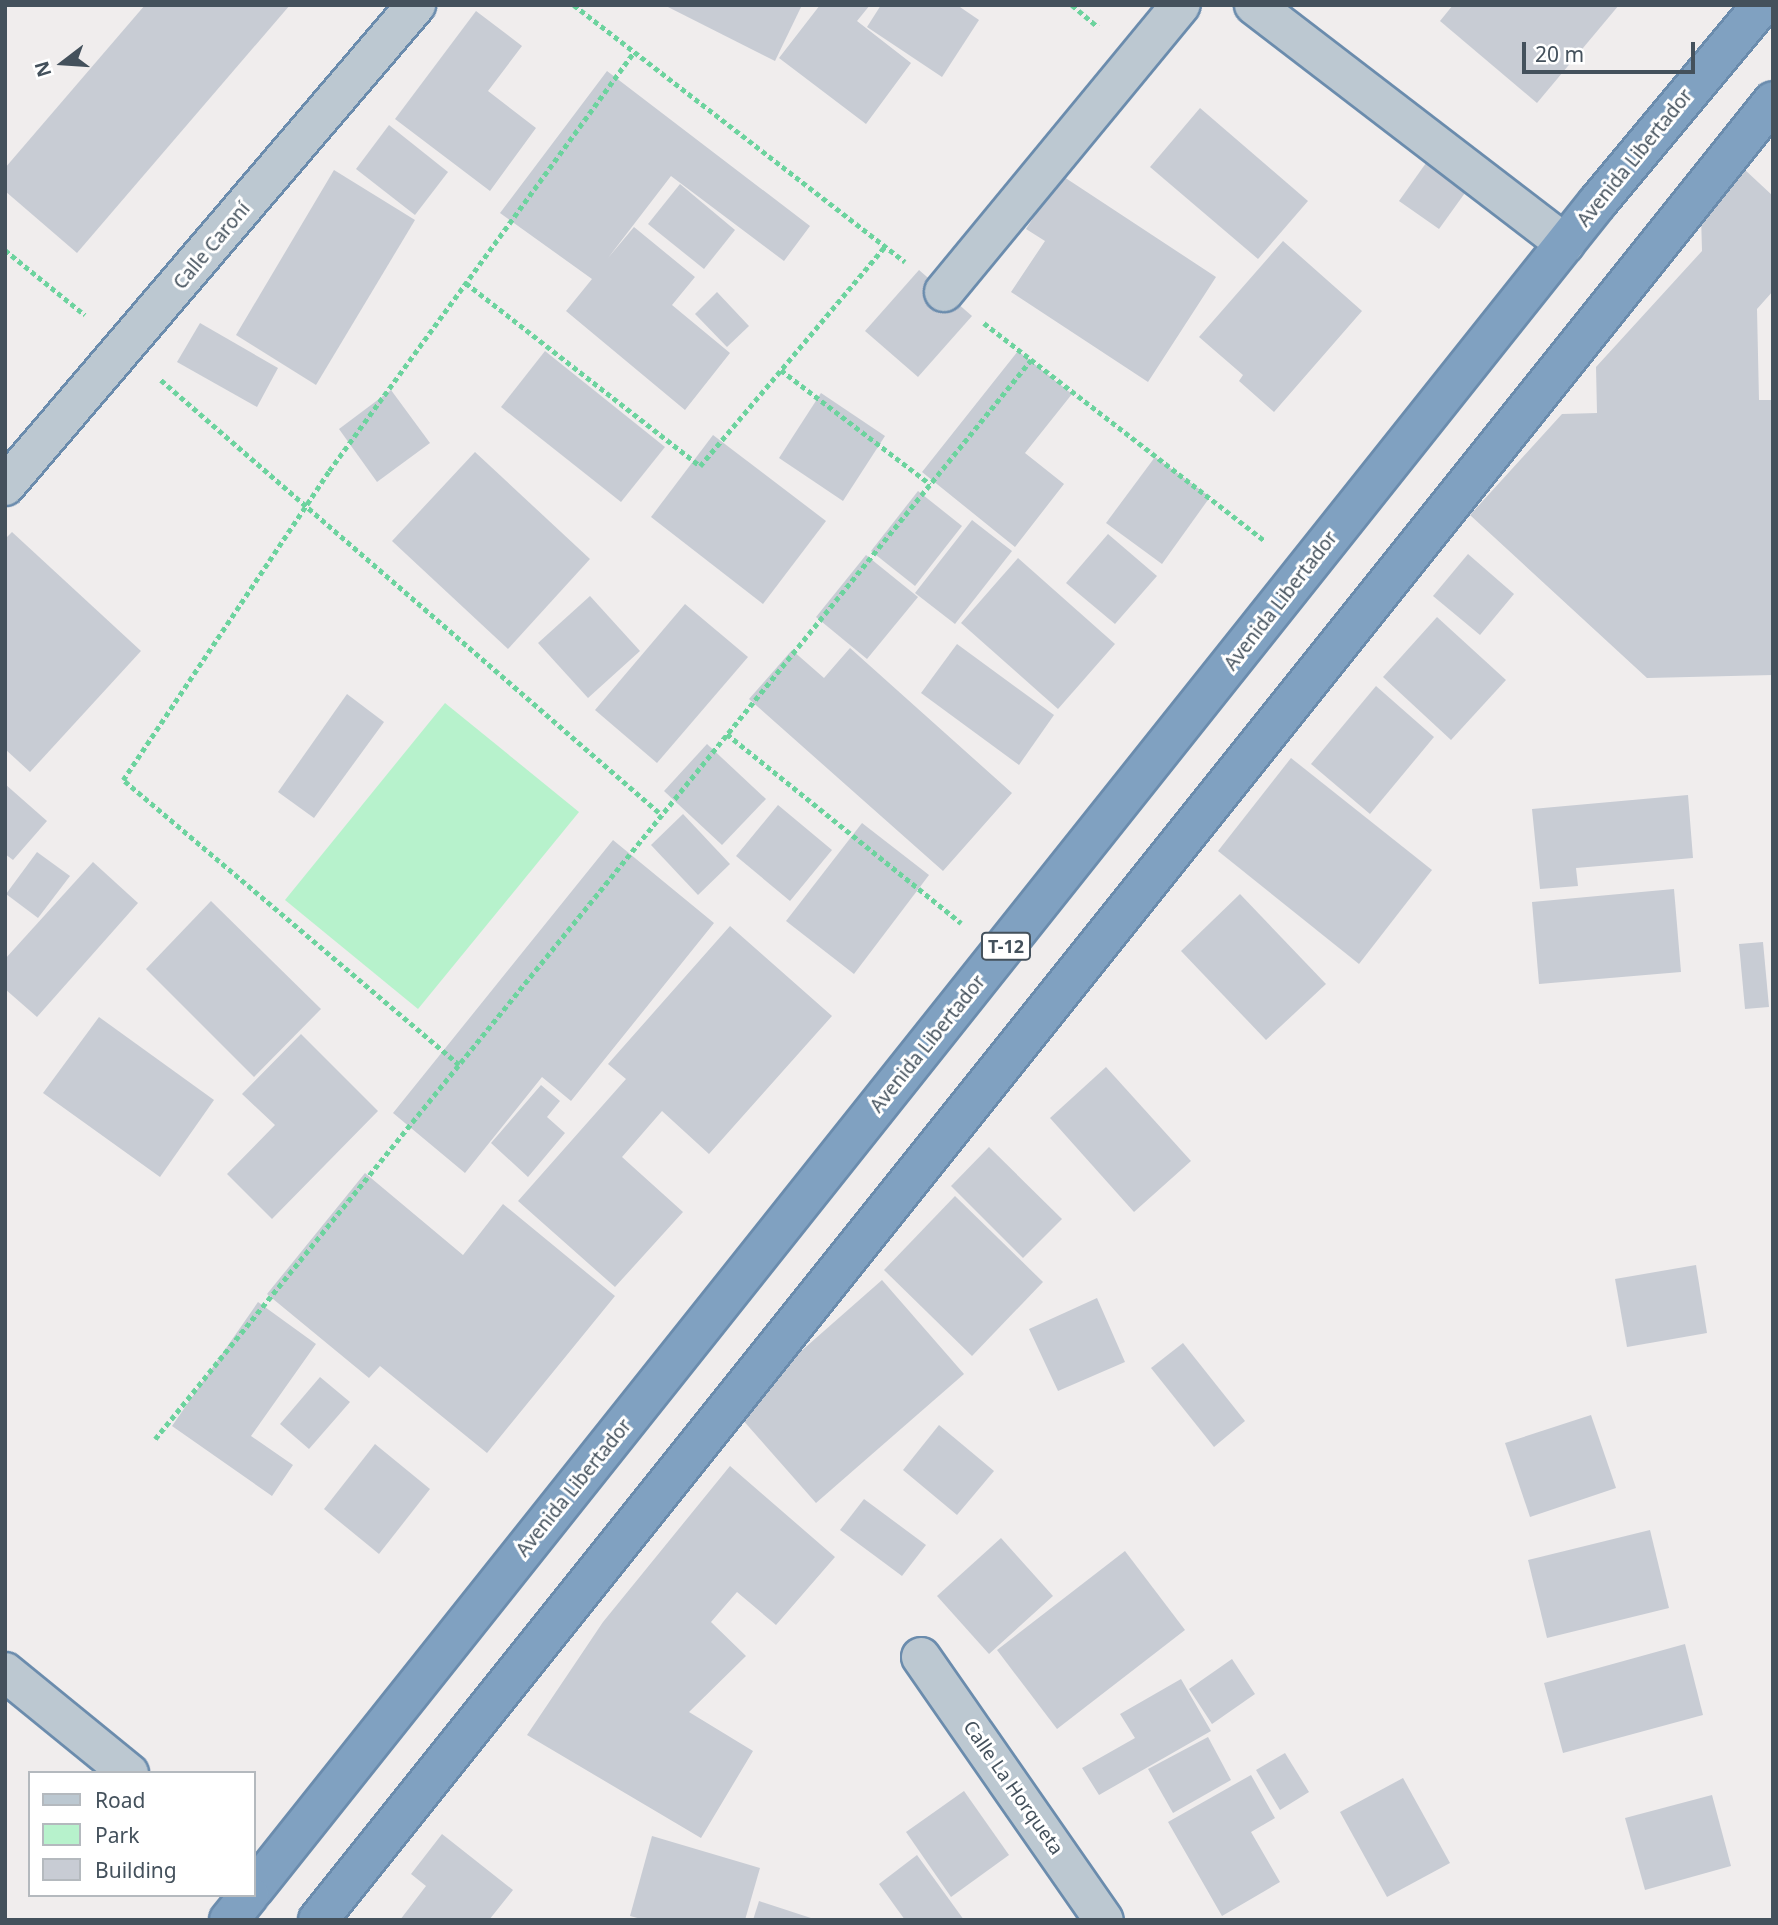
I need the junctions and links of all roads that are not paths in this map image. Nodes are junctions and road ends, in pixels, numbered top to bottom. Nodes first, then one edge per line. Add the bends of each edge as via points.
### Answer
1 (416, 5) edge
2 (1181, 5) edge
3 (1254, 5) edge
4 (1762, 5) edge
5 (1773, 101) edge
6 (1564, 244) junction
7 (944, 292) dead end
8 (5, 485) edge
9 (922, 1657) dead end
10 (5, 1672) edge
11 (127, 1771) edge
12 (256, 1882) edge
13 (245, 1897) edge
14 (229, 1920) edge
15 (318, 1920) edge
16 (1104, 1920) edge

1 - 8 street, Calle Caroní
2 - 7 street
3 - 6 street
4 - 6 highway, Avenida Libertador / T-12
5 - 15 highway
6 - 12 highway, Avenida Libertador / T-12
9 - 16 street, Calle La Horqueta
10 - 11 street
13 - 14 highway, Avenida Libertador / T-12

